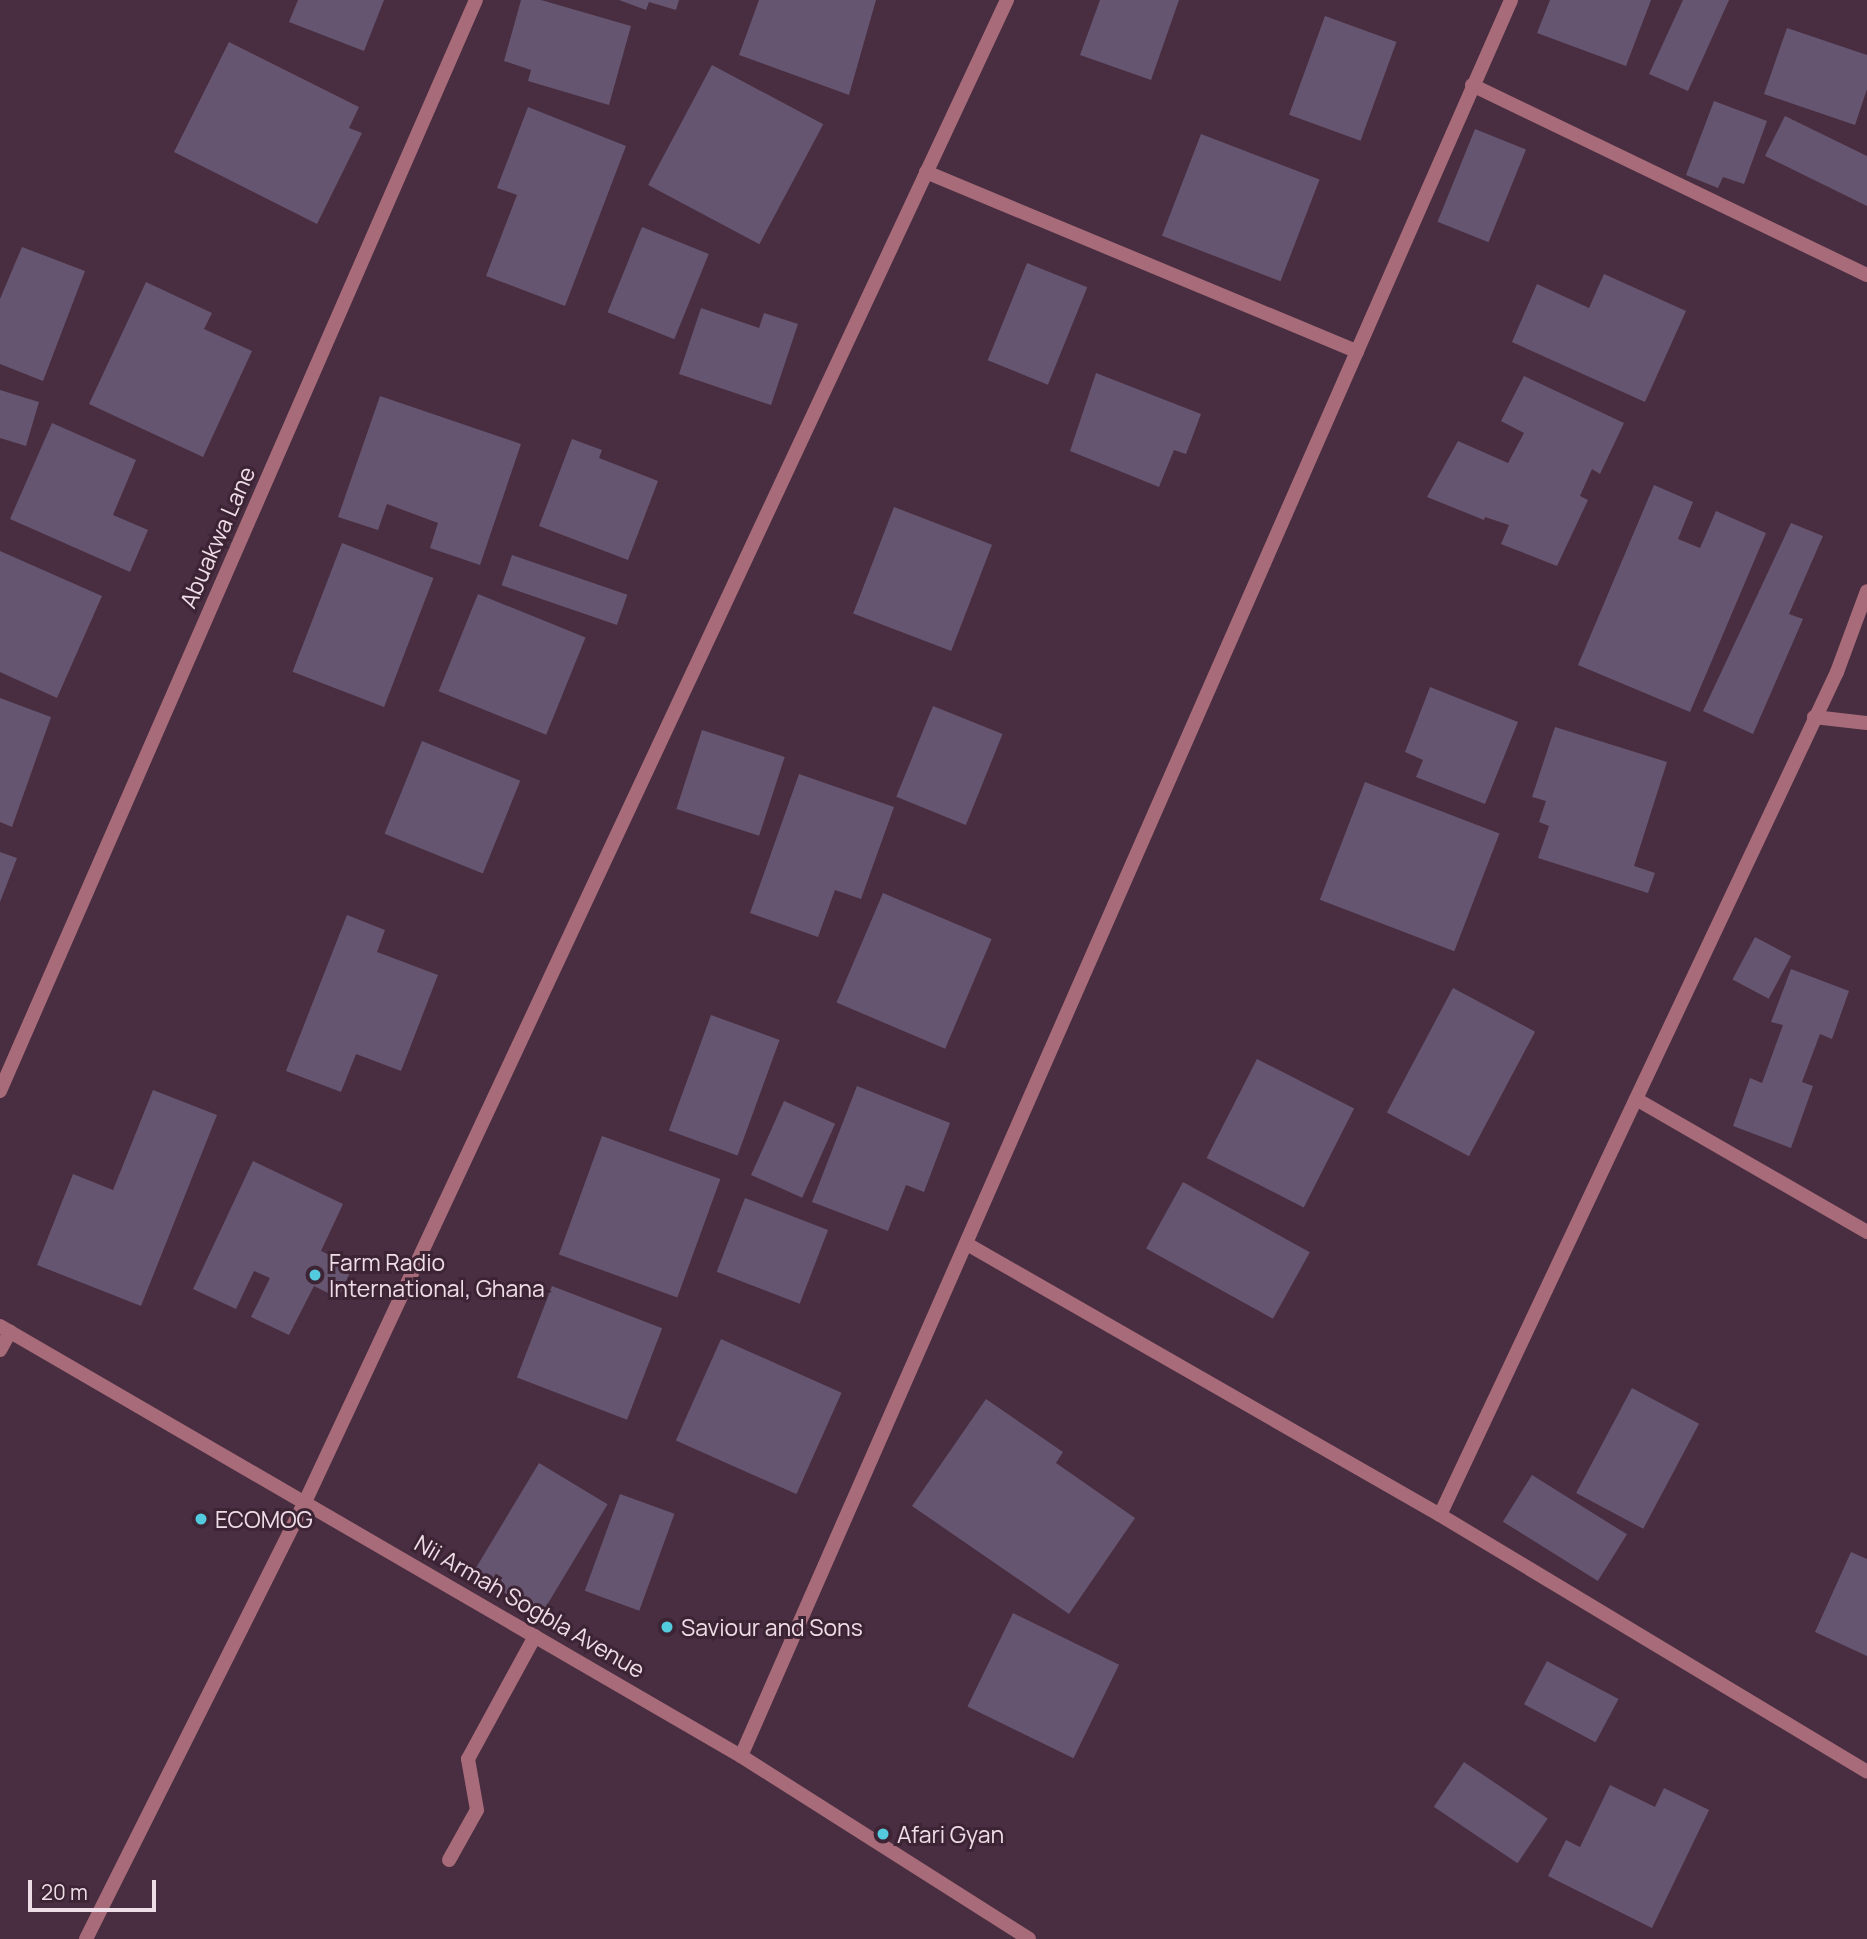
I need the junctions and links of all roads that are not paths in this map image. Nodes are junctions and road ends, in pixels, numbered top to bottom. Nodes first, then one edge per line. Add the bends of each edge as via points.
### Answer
1 (476, 0) edge
2 (1007, 0) edge
3 (1511, 0) edge
4 (1472, 85) junction
5 (926, 172) junction
6 (1867, 275) edge
7 (1357, 351) junction
8 (1867, 591) edge
9 (1814, 717) junction
10 (1867, 723) edge
11 (0, 1091) edge
12 (1636, 1099) junction
13 (1867, 1231) edge
14 (967, 1244) junction
15 (5, 1329) edge
16 (0, 1350) edge
17 (305, 1502) junction
18 (1440, 1515) junction
19 (535, 1636) junction
20 (741, 1756) junction
21 (1867, 1772) edge
22 (449, 1860) dead end
23 (1011, 1934) edge
24 (86, 1939) edge
25 (1029, 1939) edge

1 - 11 street, Abuakwa Lane
2 - 5 street
3 - 4 street
4 - 6 street
4 - 7 street
5 - 7 street
5 - 17 street
7 - 14 street
8 - 9 street
9 - 10 street
9 - 12 street
12 - 13 street
12 - 18 street
14 - 18 street
14 - 20 street
15 - 16 street
15 - 17 street, Nii Armah Sogbla Avenue
17 - 19 street, Nii Armah Sogbla Avenue
17 - 24 street
18 - 21 street
19 - 20 street, Nii Armah Sogbla Avenue
19 - 22 street via 468,1759 477,1810
20 - 23 street, Nii Armah Sogbla Avenue
23 - 25 street, Nii Armah Sogbla Avenue

